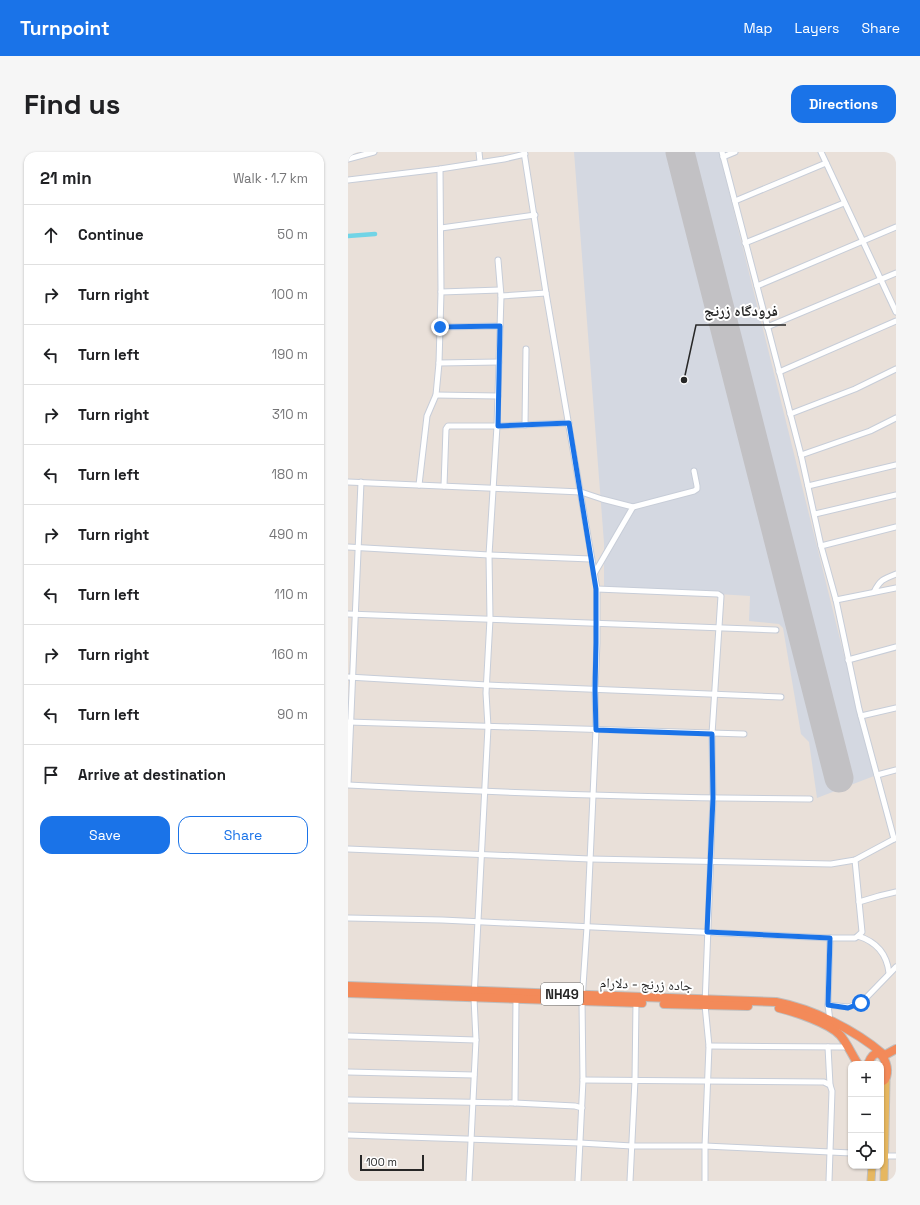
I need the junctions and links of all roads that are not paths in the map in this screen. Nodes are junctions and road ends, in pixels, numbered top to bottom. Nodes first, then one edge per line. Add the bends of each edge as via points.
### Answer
1 (374, 152) edge
2 (479, 152) edge
3 (735, 152) edge
4 (820, 152) edge
5 (524, 153) edge
6 (723, 154) edge
7 (348, 159) edge
8 (480, 162) junction
9 (826, 163) junction
10 (440, 169) junction
11 (348, 180) edge
12 (734, 201) junction
13 (844, 203) junction
14 (535, 215) junction
15 (896, 226) edge
16 (441, 228) junction
17 (863, 241) junction
18 (746, 243) junction
19 (498, 260) dead end
20 (896, 273) edge
21 (880, 280) junction
22 (757, 286) junction
23 (500, 290) junction
24 (441, 292) junction
25 (546, 293) junction
26 (501, 296) junction
27 (896, 312) edge
28 (896, 321) edge
29 (500, 326) junction
30 (440, 327) junction
31 (767, 327) junction
32 (526, 349) dead end
33 (499, 362) junction
34 (439, 363) junction
35 (896, 369) edge
36 (779, 372) junction
37 (436, 395) junction
38 (498, 396) junction
39 (790, 414) junction
40 (896, 418) edge
41 (569, 423) junction
42 (498, 426) junction
43 (525, 426) junction
44 (801, 455) junction
45 (896, 465) edge
46 (694, 471) dead end
47 (348, 482) edge
48 (361, 482) junction
49 (419, 485) junction
50 (444, 486) junction
51 (808, 486) junction
52 (494, 489) junction
53 (581, 492) junction
54 (896, 495) edge
55 (632, 507) junction
56 (815, 514) junction
57 (896, 527) edge
58 (821, 546) junction
59 (348, 547) edge
60 (358, 548) junction
61 (489, 555) junction
62 (591, 559) junction
63 (896, 574) edge
64 (594, 575) junction
65 (896, 588) edge
66 (596, 589) junction
67 (874, 592) junction
68 (836, 600) junction
69 (348, 614) edge
70 (356, 614) junction
71 (490, 619) junction
72 (597, 623) junction
73 (719, 627) junction
74 (776, 630) dead end
75 (896, 647) edge
76 (848, 660) junction
77 (350, 678) edge
78 (487, 685) junction
79 (595, 690) junction
80 (715, 694) junction
81 (781, 696) dead end
82 (896, 708) edge
83 (861, 716) junction
84 (350, 722) edge
85 (488, 726) junction
86 (596, 730) junction
87 (712, 734) junction
88 (744, 734) dead end
89 (896, 770) edge
90 (877, 775) junction
91 (348, 784) edge
92 (484, 792) junction
93 (592, 794) junction
94 (713, 798) junction
95 (810, 799) dead end
96 (895, 838) edge
97 (348, 849) edge
98 (482, 856) junction
99 (590, 859) junction
100 (855, 860) junction
101 (710, 861) junction
102 (896, 892) edge
103 (859, 902) junction
104 (348, 918) edge
105 (478, 922) junction
106 (587, 927) junction
107 (707, 932) junction
108 (858, 936) junction
109 (830, 938) junction
110 (896, 967) edge
111 (890, 973) junction
112 (348, 986) edge
113 (348, 993) edge
114 (475, 994) junction
115 (582, 998) junction
116 (516, 999) junction
117 (636, 1002) junction
118 (705, 1002) junction
119 (828, 1005) junction
120 (830, 1020) junction
121 (348, 1036) edge
122 (476, 1040) junction
123 (709, 1046) junction
124 (828, 1047) junction
125 (848, 1047) junction
126 (896, 1049) edge
127 (884, 1054) junction
128 (856, 1061) edge
129 (870, 1061) edge
130 (348, 1072) edge
131 (474, 1076) junction
132 (583, 1080) junction
133 (635, 1080) junction
134 (884, 1080) edge
135 (706, 1082) junction
136 (830, 1085) junction
137 (883, 1097) edge
138 (348, 1100) edge
139 (472, 1103) junction
140 (515, 1103) junction
141 (582, 1108) junction
142 (883, 1133) edge
143 (348, 1135) edge
144 (470, 1139) junction
145 (580, 1143) junction
146 (632, 1146) junction
147 (705, 1146) junction
148 (829, 1152) junction
149 (848, 1153) edge
150 (884, 1156) edge
151 (896, 1156) edge
152 (872, 1169) edge
153 (884, 1169) edge
154 (469, 1181) edge
155 (578, 1181) edge
156 (630, 1181) edge
157 (705, 1181) edge
158 (829, 1181) edge
159 (871, 1181) edge
160 (884, 1181) edge

1 - 7 street
2 - 8 street
3 - 6 street
4 - 9 street
5 - 8 street
5 - 14 street
6 - 12 street
8 - 10 street
9 - 12 street
9 - 13 street
10 - 11 street
10 - 16 street
12 - 18 street
13 - 17 street
13 - 18 street
14 - 16 street
14 - 25 street
15 - 17 street
16 - 24 street
17 - 21 street
17 - 22 street
18 - 22 street
19 - 23 street
20 - 21 street
21 - 27 street
21 - 31 street
22 - 31 street
23 - 24 street
23 - 26 street
24 - 30 street
25 - 26 street
25 - 41 street
26 - 29 street
28 - 36 street
29 - 30 street
29 - 33 street
30 - 34 street
31 - 36 street
32 - 43 street
33 - 34 street
33 - 38 street
34 - 37 street
35 - 39 street via 855,389
36 - 39 street
37 - 38 street
37 - 49 street via 427,416
38 - 42 street
39 - 44 street
40 - 44 street via 870,432
41 - 43 street
41 - 53 street
42 - 43 street
42 - 50 street via 446,427
42 - 52 street
44 - 51 street
45 - 51 street
46 - 55 street via 698,486 694,491
47 - 48 street
48 - 49 street
48 - 60 street
49 - 50 street
50 - 52 street
51 - 56 street
52 - 53 street
52 - 61 street
53 - 55 street
53 - 62 street
54 - 56 street
55 - 64 street
56 - 58 street
57 - 58 street
58 - 68 street
59 - 60 street
60 - 61 street
60 - 70 street
61 - 62 street
61 - 71 street
62 - 64 street
63 - 67 street via 884,578
64 - 66 street
65 - 67 street
66 - 72 street
66 - 73 street via 720,595
67 - 68 street
68 - 76 street
69 - 70 street
70 - 71 street
70 - 77 street
71 - 72 street
71 - 78 street
72 - 73 street
72 - 79 street
73 - 74 street
73 - 80 street
75 - 76 street
76 - 83 street
77 - 78 street
77 - 84 street
78 - 79 street
78 - 85 street
79 - 80 street
79 - 86 street
80 - 81 street
80 - 87 street
82 - 83 street
83 - 90 street
84 - 85 street
84 - 91 street
85 - 86 street
85 - 92 street
86 - 87 street
86 - 93 street
87 - 88 street
87 - 94 street
89 - 90 street
90 - 96 street
91 - 92 street
92 - 93 street
92 - 98 street
93 - 94 street
93 - 99 street
94 - 95 street
94 - 101 street
96 - 100 street
97 - 98 street
98 - 99 street
98 - 105 street
99 - 101 street
99 - 106 street
100 - 101 street via 831,864
100 - 103 street
101 - 107 street
102 - 103 street
103 - 108 street via 862,932
104 - 105 street
105 - 106 street
105 - 114 street
106 - 107 street
106 - 115 street
107 - 109 street
107 - 118 street
108 - 109 street
108 - 111 street via 868,939 883,952
109 - 119 street
110 - 111 street
111 - 119 street via 861,1003 848,1008
112 - 114 highway, جاده زرنج - دلارام / NH49
113 - 114 highway, جاده زرنج - دلارام / NH49
114 - 115 highway, جاده زرنج - دلارام / NH49
114 - 116 highway, جاده زرنج - دلارام / NH49
114 - 122 street
115 - 116 highway, جاده زرنج - دلارام / NH49
115 - 117 highway, جاده زرنج - دلارام / NH49
115 - 118 highway, جاده زرنج - دلارام / NH49
115 - 132 street
116 - 140 street
117 - 118 highway, جاده زرنج - دلارام / NH49
117 - 133 street
118 - 120 highway, جاده زرنج - دلارام / NH49 via 776,1002 797,1006
118 - 123 street
118 - 125 highway, جاده زرنج - دلارام / NH49 via 783,1008 834,1030
119 - 120 street
120 - 127 highway, جاده زرنج - دلارام / NH49
121 - 122 street
122 - 131 street
123 - 124 street
123 - 135 street
124 - 125 street
124 - 136 street
125 - 128 highway, جاده زرنج - دلارام / NH49
126 - 127 highway
127 - 129 highway via 875,1056
127 - 134 highway, NH49 via 892,1060 895,1068 893,1076
130 - 131 street
131 - 139 street
132 - 133 street
132 - 141 street
133 - 135 street
133 - 146 street
135 - 136 street via 824,1082
135 - 147 street
136 - 148 street via 832,1091
137 - 142 main road
138 - 139 street
139 - 140 street
139 - 144 street
140 - 141 street
141 - 145 street
143 - 144 street
144 - 145 street
144 - 154 street
145 - 146 street
145 - 155 street
146 - 147 street
146 - 156 street
147 - 148 street
147 - 157 street
148 - 149 street
148 - 158 street
150 - 151 street
152 - 159 main road
153 - 160 main road

